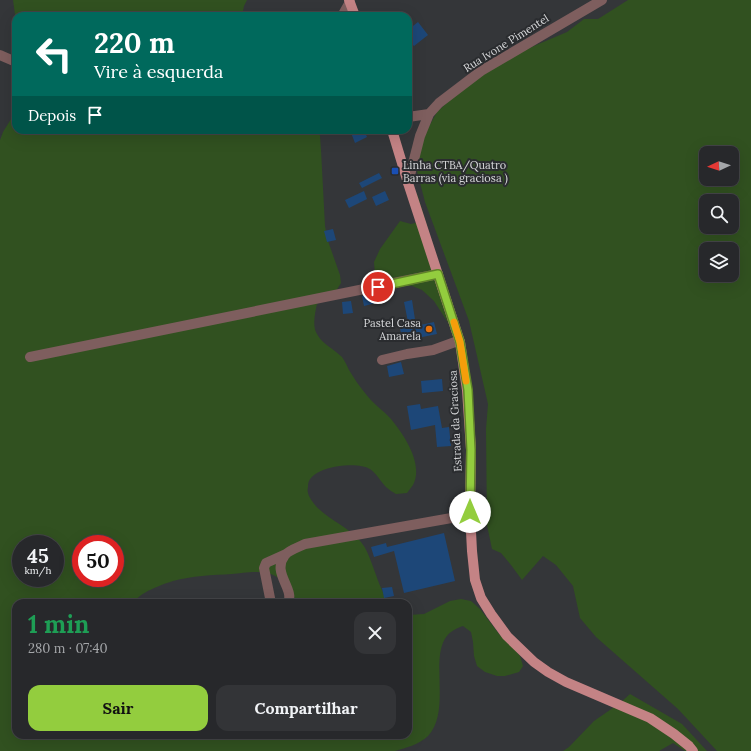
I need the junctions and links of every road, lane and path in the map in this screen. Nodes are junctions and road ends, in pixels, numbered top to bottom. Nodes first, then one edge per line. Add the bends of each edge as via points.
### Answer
1 (602, 0) edge
2 (350, 1) edge
3 (344, 12) edge
4 (354, 12) edge
5 (0, 54) edge
6 (12, 60) edge
7 (429, 114) junction
8 (412, 116) edge
9 (393, 134) edge
10 (408, 184) junction
11 (438, 274) junction
12 (460, 342) junction
13 (30, 356) dead end
14 (382, 360) dead end
15 (470, 512) junction
16 (286, 554) junction
17 (270, 599) edge
18 (290, 599) edge
19 (693, 751) edge

1 - 7 street, Rua Ivone Pimentel via 481,71
2 - 3 street
2 - 4 main road
5 - 6 street
7 - 8 street
7 - 10 street, Rua Ivone Pimentel via 420,136
9 - 10 main road, Estrada da Graciosa
10 - 11 main road, Estrada da Graciosa
11 - 12 main road, Estrada da Graciosa
11 - 13 street
12 - 14 street
12 - 15 main road, Estrada da Graciosa via 468,390 471,450
15 - 16 street via 458,517 305,544
15 - 19 main road, Estrada da Graciosa via 475,580 481,598 507,636 548,672 650,718
16 - 17 street via 266,563 264,568
16 - 18 street via 280,564

